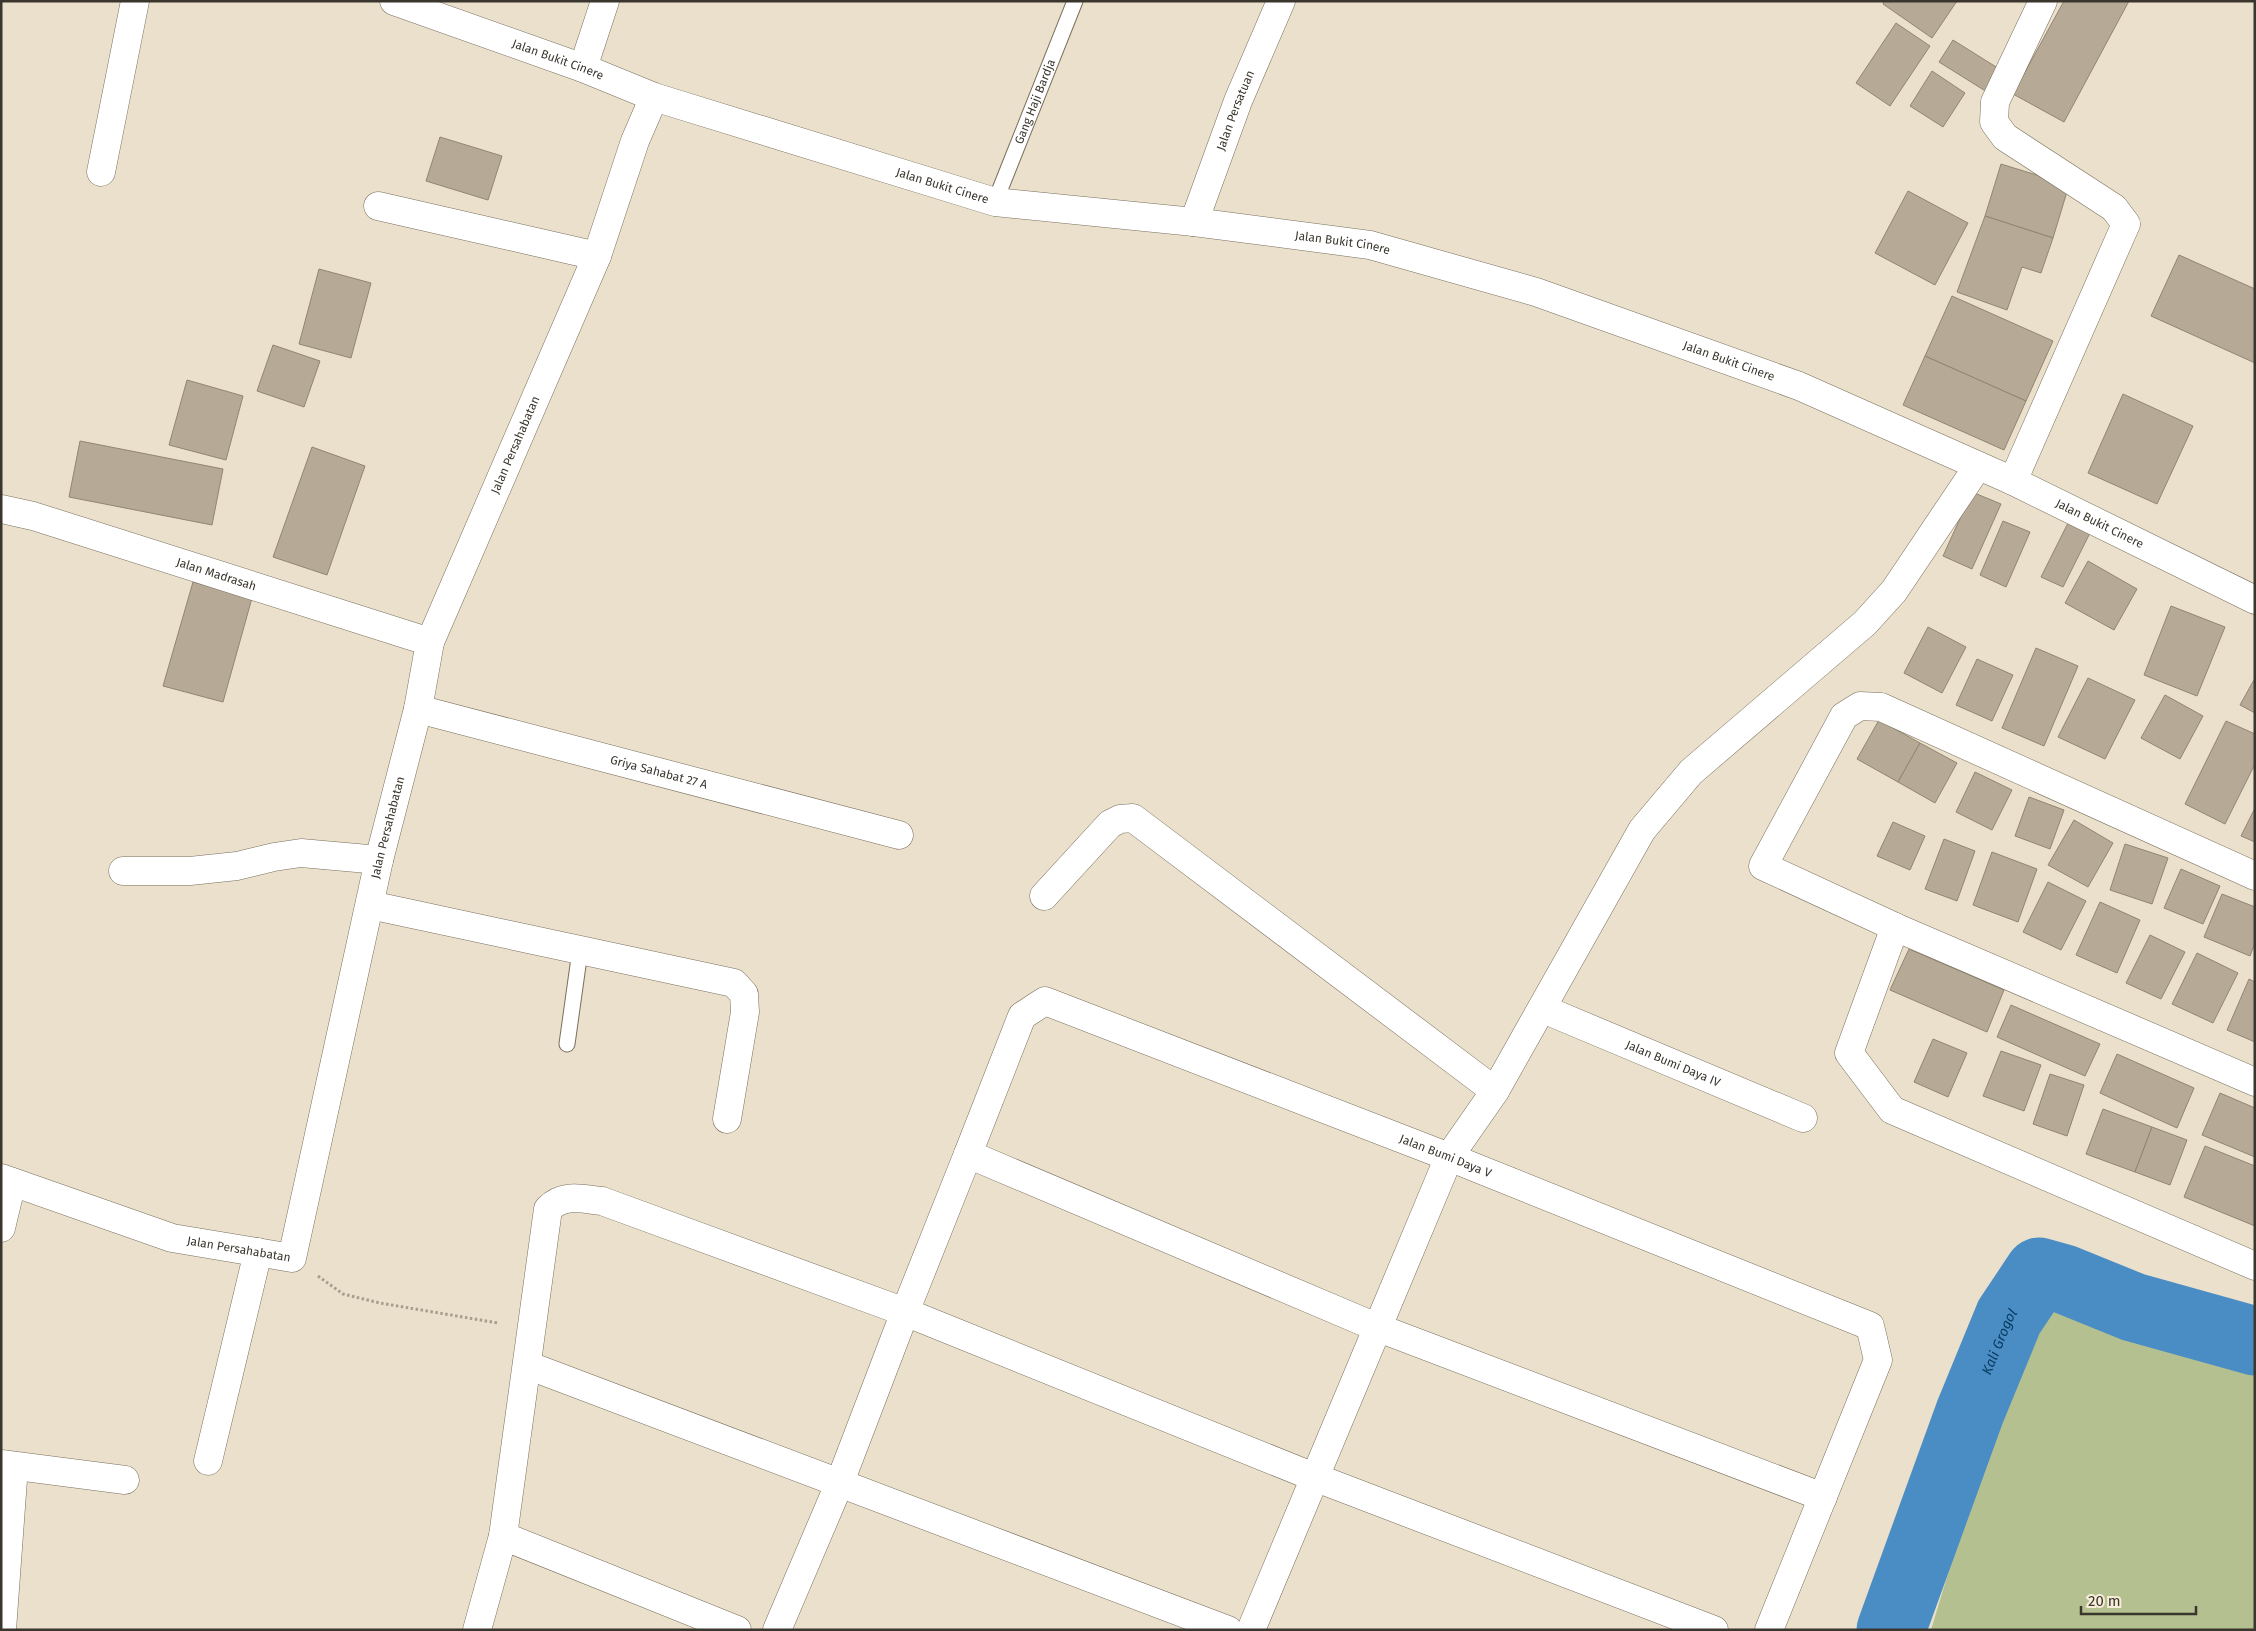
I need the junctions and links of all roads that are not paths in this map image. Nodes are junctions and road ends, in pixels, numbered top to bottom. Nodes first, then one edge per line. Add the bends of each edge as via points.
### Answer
1 (135, 1) edge
2 (394, 1) edge
3 (605, 1) edge
4 (1075, 1) edge
5 (1281, 1) edge
6 (2043, 1) edge
7 (583, 68) junction
8 (654, 97) junction
9 (101, 172) dead end
10 (995, 202) junction
11 (378, 206) dead end
12 (1194, 222) junction
13 (597, 256) junction
14 (1978, 466) junction
15 (2013, 481) junction
16 (1, 509) edge
17 (2255, 600) edge
18 (430, 642) junction
19 (418, 709) junction
20 (900, 835) dead end
21 (379, 860) junction
22 (123, 871) dead end
23 (2255, 876) edge
24 (1044, 896) dead end
25 (370, 905) junction
26 (1895, 927) junction
27 (580, 951) junction
28 (1543, 1010) junction
29 (567, 1044) dead end
30 (2255, 1082) edge
31 (1495, 1091) junction
32 (1802, 1118) dead end
33 (727, 1119) dead end
34 (968, 1154) junction
35 (1449, 1157) junction
36 (6, 1180) edge
37 (1, 1228) edge
38 (258, 1252) junction
39 (2255, 1266) edge
40 (905, 1312) junction
41 (1376, 1328) junction
42 (527, 1365) junction
43 (208, 1461) dead end
44 (8, 1465) edge
45 (1314, 1477) junction
46 (125, 1480) dead end
47 (840, 1482) junction
48 (1823, 1497) junction
49 (503, 1536) junction
50 (2, 1630) edge
51 (477, 1630) edge
52 (737, 1630) edge
53 (777, 1630) edge
54 (1228, 1630) edge
55 (1251, 1630) edge
56 (1714, 1630) edge
57 (1769, 1630) edge

1 - 9 street
2 - 7 street, Jalan Bukit Cinere
3 - 7 street
4 - 10 lane, Gang Haji Bardja
5 - 12 street, Jalan Persatuan via 1238,101
6 - 15 street via 1995,102 1994,122 2005,137 2114,208 2126,224
7 - 8 street, Jalan Bukit Cinere
8 - 10 street, Jalan Bukit Cinere
8 - 13 street, Jalan Persahabatan via 635,141
10 - 12 street, Jalan Bukit Cinere
11 - 13 street
12 - 14 street, Jalan Bukit Cinere via 1370,245 1536,292 1799,386
13 - 18 street, Jalan Persahabatan
14 - 15 street, Jalan Bukit Cinere
14 - 28 street via 1894,591 1865,623 1691,772 1642,830
15 - 17 street, Jalan Bukit Cinere
16 - 18 street, Jalan Madrasah via 43,519
18 - 19 street, Jalan Persahabatan
19 - 20 street, Griya Sahabat 27 A
19 - 21 street, Jalan Persahabatan
21 - 22 street via 301,853 237,866 190,871
21 - 25 street, Jalan Persahabatan
23 - 26 street via 1881,707 1860,706 1844,716 1763,866
24 - 31 street via 1110,824 1133,818
25 - 27 street
25 - 38 street, Jalan Persahabatan via 292,1258
26 - 30 street
26 - 39 street via 1849,1053 1892,1110
27 - 29 lane
27 - 33 street via 734,984 744,994
28 - 31 street
28 - 32 street, Jalan Bumi Daya IV
31 - 35 street
34 - 35 street, Jalan Bumi Daya V via 1022,1016 1045,1001
34 - 40 street
34 - 41 street
35 - 41 street
35 - 48 street, Jalan Bumi Daya V via 1870,1326 1878,1360
36 - 37 street, Jalan Persahabatan
36 - 38 street, Jalan Persahabatan via 172,1238
38 - 43 street
40 - 42 street via 602,1201 571,1197 555,1201 548,1209
40 - 45 street
40 - 47 street
41 - 45 street
41 - 48 street
42 - 47 street
42 - 49 street
44 - 46 street
44 - 50 street
45 - 55 street
45 - 56 street
47 - 53 street
47 - 54 street
48 - 57 street
49 - 51 street
49 - 52 street

